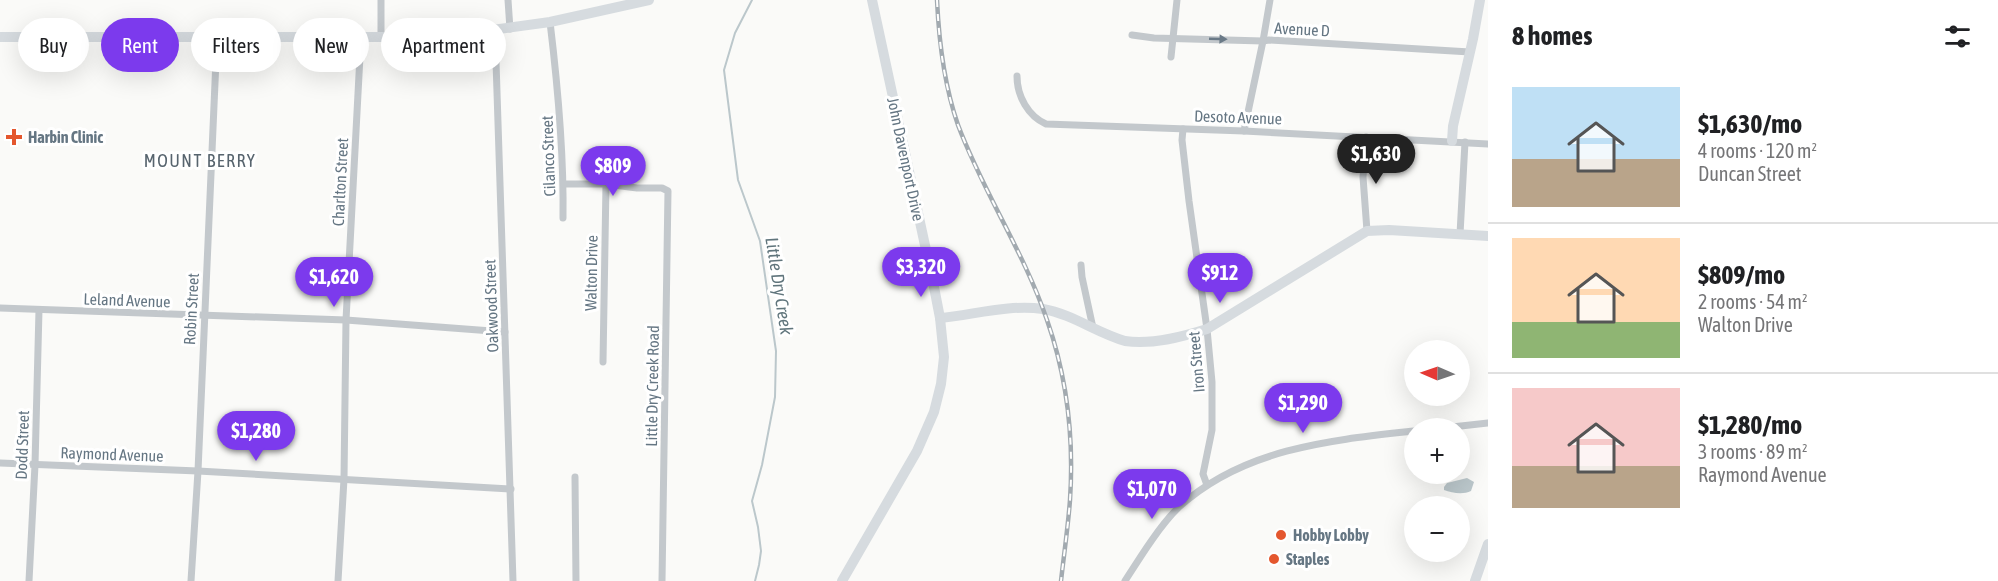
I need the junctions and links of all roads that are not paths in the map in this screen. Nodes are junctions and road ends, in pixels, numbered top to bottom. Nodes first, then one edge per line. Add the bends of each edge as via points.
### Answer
1 (381, 0) edge
2 (508, 0) edge
3 (619, 0) edge
4 (647, 0) edge
5 (872, 0) edge
6 (1177, 0) edge
7 (1270, 0) edge
8 (1480, 0) edge
9 (606, 10) junction
10 (381, 18) edge
11 (550, 22) junction
12 (510, 29) junction
13 (506, 30) edge
14 (1132, 35) dead end
15 (191, 37) edge
16 (369, 37) edge
17 (381, 37) edge
18 (0, 38) edge
19 (1172, 38) junction
20 (1263, 41) junction
21 (1470, 52) junction
22 (1171, 57) dead end
23 (215, 72) edge
24 (359, 72) edge
25 (496, 72) edge
26 (1017, 76) dead end
27 (1183, 129) junction
28 (1244, 131) junction
29 (1366, 137) junction
30 (1452, 141) junction
31 (1465, 142) junction
32 (1488, 144) edge
33 (564, 184) junction
34 (606, 184) junction
35 (563, 218) dead end
36 (1367, 231) junction
37 (1460, 234) junction
38 (1488, 236) edge
39 (1081, 265) dead end
40 (0, 308) edge
41 (39, 310) junction
42 (204, 316) junction
43 (940, 318) junction
44 (346, 320) junction
45 (1094, 328) junction
46 (1207, 329) junction
47 (505, 332) junction
48 (603, 362) dead end
49 (1488, 423) edge
50 (1470, 425) edge
51 (1404, 432) edge
52 (0, 463) edge
53 (35, 465) junction
54 (198, 471) junction
55 (575, 477) dead end
56 (344, 479) junction
57 (1207, 485) junction
58 (511, 489) junction
59 (1488, 544) edge
60 (1484, 570) edge
61 (29, 581) edge
62 (191, 581) edge
63 (338, 581) edge
64 (513, 581) edge
65 (576, 581) edge
66 (662, 581) edge
67 (842, 581) edge
68 (1125, 581) edge
69 (1475, 581) edge

1 - 10 street
2 - 12 street
3 - 9 street
4 - 9 street
5 - 43 street, John Davenport Drive
6 - 19 street
7 - 20 street
8 - 21 street
9 - 11 street
11 - 12 street
11 - 33 street, Cilanco Street
12 - 13 street
14 - 19 street, Avenue D
15 - 18 street
16 - 17 street
19 -> 20 street, Avenue D
19 - 22 street
20 - 21 street, Avenue D
20 - 28 street
21 - 30 street
23 - 42 street, Robin Street
24 - 44 street, Charlton Street
25 - 47 street, Oakwood Street
26 - 27 street, Desoto Avenue via 1020,97 1046,124
27 - 28 street, Desoto Avenue
27 - 46 street, Iron Street via 1190,213
28 - 29 street, Desoto Avenue
29 - 30 street, Desoto Avenue
29 - 36 street via 1363,177
30 - 31 street, Desoto Avenue
31 - 32 street, Desoto Avenue
31 - 37 street
33 - 34 street
33 - 35 street, Cilanco Street
34 - 48 street, Walton Drive
34 - 66 street, Little Dry Creek Road via 668,191
36 - 37 street
36 - 46 street
37 - 38 street
39 - 45 street
40 - 41 street, Leland Avenue
41 - 42 street, Leland Avenue
41 - 53 street, Dodd Street
42 - 44 street, Leland Avenue
42 - 54 street, Robin Street
43 - 45 street via 1027,308 1053,312
43 - 67 street, John Davenport Drive via 944,357 932,418
44 - 47 street, Leland Avenue
44 - 56 street, Charlton Street
45 - 46 street via 1135,343
46 - 57 street, Iron Street via 1213,417 1203,474
47 - 58 street, Oakwood Street
49 - 50 street
51 - 57 street via 1307,446 1240,468
52 - 53 street, Raymond Avenue
53 - 54 street, Raymond Avenue
53 - 61 street, Dodd Street
54 - 56 street, Raymond Avenue
54 - 62 street, Robin Street
55 - 65 street
56 - 58 street, Raymond Avenue
56 - 63 street, Charlton Street
57 - 68 street via 1170,517
58 - 64 street, Oakwood Street
59 - 60 street
60 - 69 street

